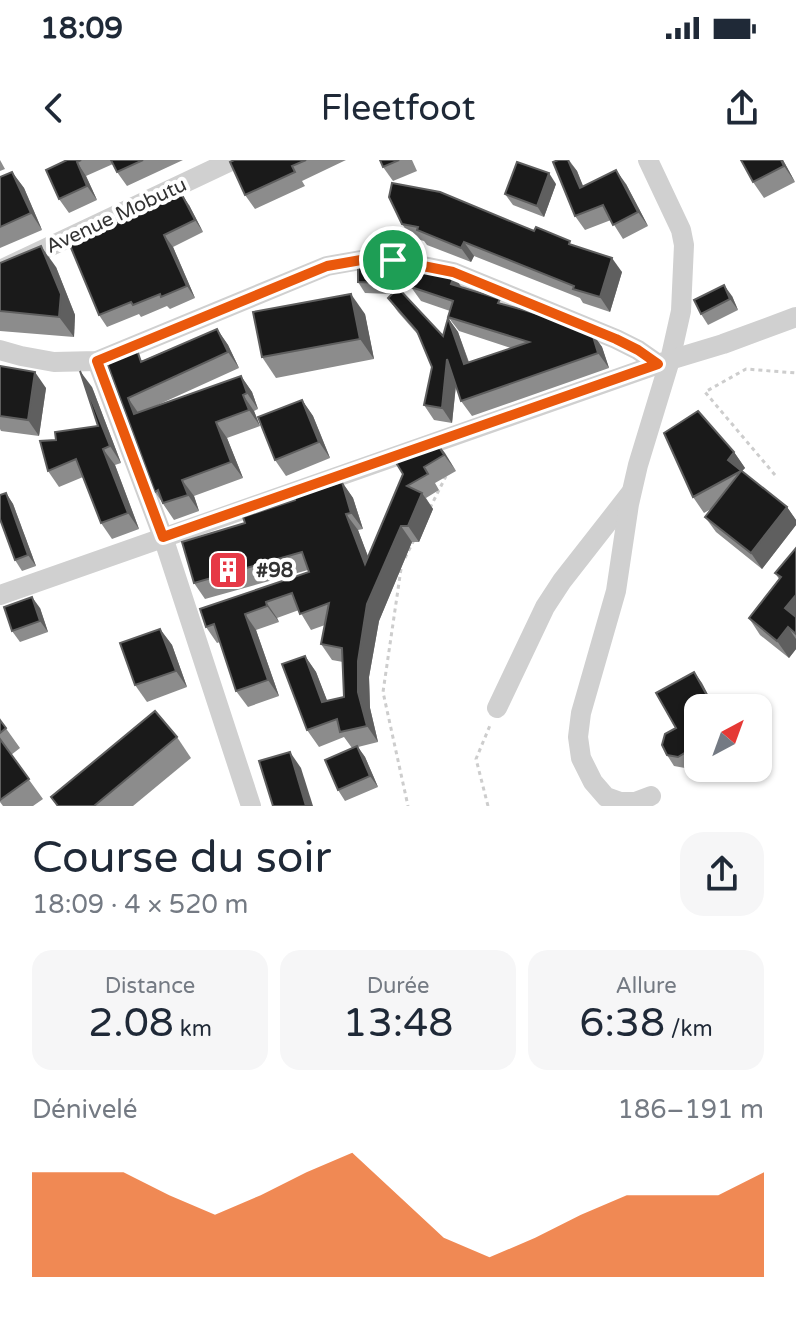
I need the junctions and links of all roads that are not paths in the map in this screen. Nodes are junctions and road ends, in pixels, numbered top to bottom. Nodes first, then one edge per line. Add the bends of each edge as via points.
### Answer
1 (233, 160) edge
2 (648, 160) edge
3 (0, 270) edge
4 (796, 317) edge
5 (0, 350) edge
6 (97, 361) junction
7 (664, 362) junction
8 (633, 491) junction
9 (163, 537) junction
10 (0, 595) edge
11 (497, 708) road end
12 (651, 796) dead end
13 (251, 806) edge

1 - 3 street, Avenue Mobutu
2 - 7 street via 684,245 681,311
4 - 7 street
5 - 6 street via 54,362
6 - 7 street via 327,266 393,260 453,272
6 - 9 street
7 - 8 street
7 - 9 street
8 - 11 street via 545,607
8 - 12 street via 616,591 578,737 581,758 606,797 635,802
9 - 10 street
9 - 13 street

